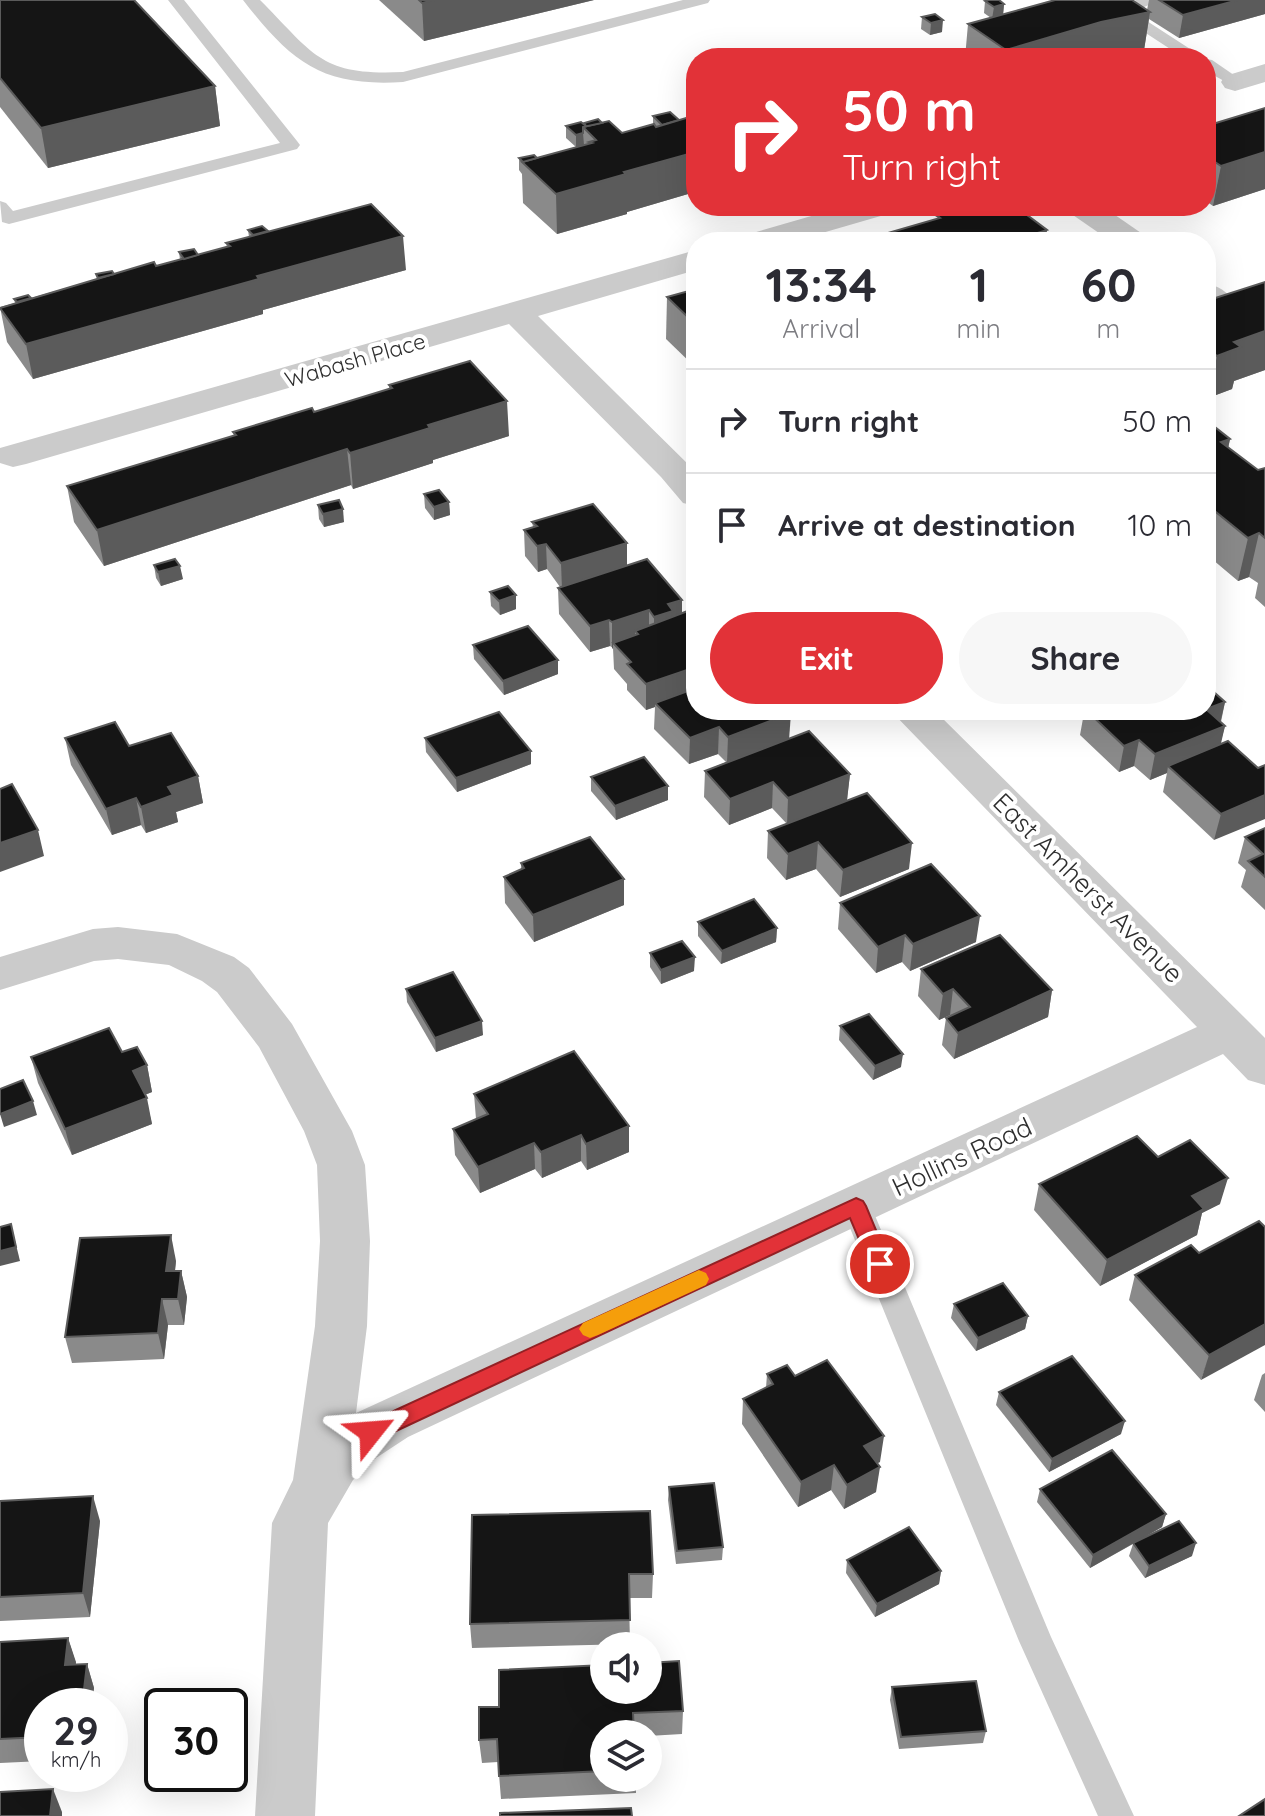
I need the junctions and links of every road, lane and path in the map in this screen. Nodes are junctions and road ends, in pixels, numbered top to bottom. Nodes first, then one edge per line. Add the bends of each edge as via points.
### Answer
1 (176, 0) edge
2 (251, 0) edge
3 (702, 0) edge
4 (1152, 0) edge
5 (1180, 48) edge
6 (1216, 70) edge
7 (1265, 73) edge
8 (1235, 82) joint
9 (0, 207) edge
10 (846, 216) edge
11 (1095, 216) edge
12 (791, 232) edge
13 (1119, 232) edge
14 (686, 263) edge
15 (516, 313) junction
16 (6, 458) edge
17 (686, 483) edge
18 (920, 720) edge
19 (0, 974) edge
20 (1230, 1031) junction
21 (1265, 1067) edge
22 (856, 1206) junction
23 (320, 1479) junction
24 (285, 1816) edge
25 (1116, 1816) edge

1 - 9 lane via 291,145 9,218
2 - 3 lane via 315,63 342,75 379,78 403,77
4 - 5 lane via 1120,11
6 - 8 lane
7 - 8 street
10 - 12 street
11 - 13 street
14 - 15 street, Wabash Place
15 - 16 street, Wabash Place
15 - 17 street
18 - 20 street, East Amherst Avenue
19 - 23 street via 93,945 177,950 233,980 276,1036 341,1165 341,1326
20 - 21 street, East Amherst Avenue
20 - 22 street, Hollins Road
22 - 23 street, Hollins Road via 389,1421 352,1443
22 - 25 lane via 1036,1641
23 - 24 street via 300,1523

